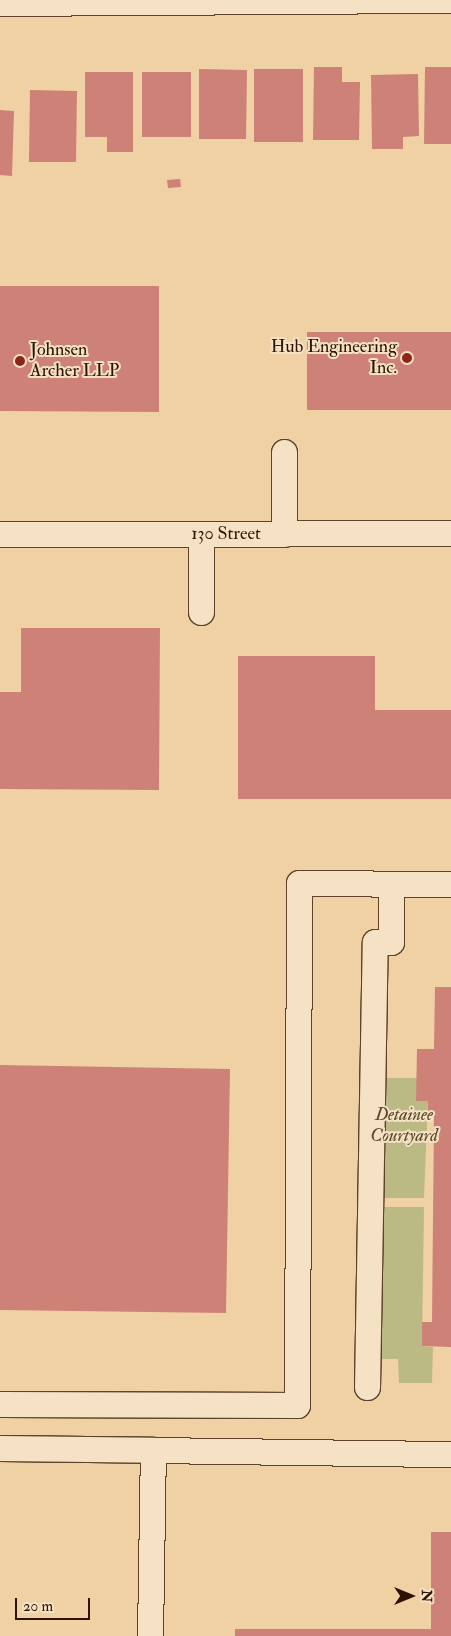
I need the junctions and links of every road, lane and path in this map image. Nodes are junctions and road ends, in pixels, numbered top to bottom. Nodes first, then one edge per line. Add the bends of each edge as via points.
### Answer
1 (451, 0) edge
2 (0, 3) edge
3 (284, 452) dead end
4 (451, 533) edge
5 (0, 534) edge
6 (202, 534) junction
7 (284, 534) junction
8 (201, 612) dead end
9 (391, 884) junction
10 (451, 884) edge
11 (367, 1387) dead end
12 (0, 1404) edge
13 (0, 1448) edge
14 (153, 1450) junction
15 (451, 1454) edge
16 (150, 1636) edge

1 - 2 street
3 - 7 street
4 - 7 street, 130 Street
5 - 6 street, 130 Street
6 - 7 street, 130 Street
6 - 8 street
9 - 10 street
9 - 11 street via 391,942 375,942
9 - 12 street via 299,883 297,1405
13 - 14 street
14 - 15 street
14 - 16 street

